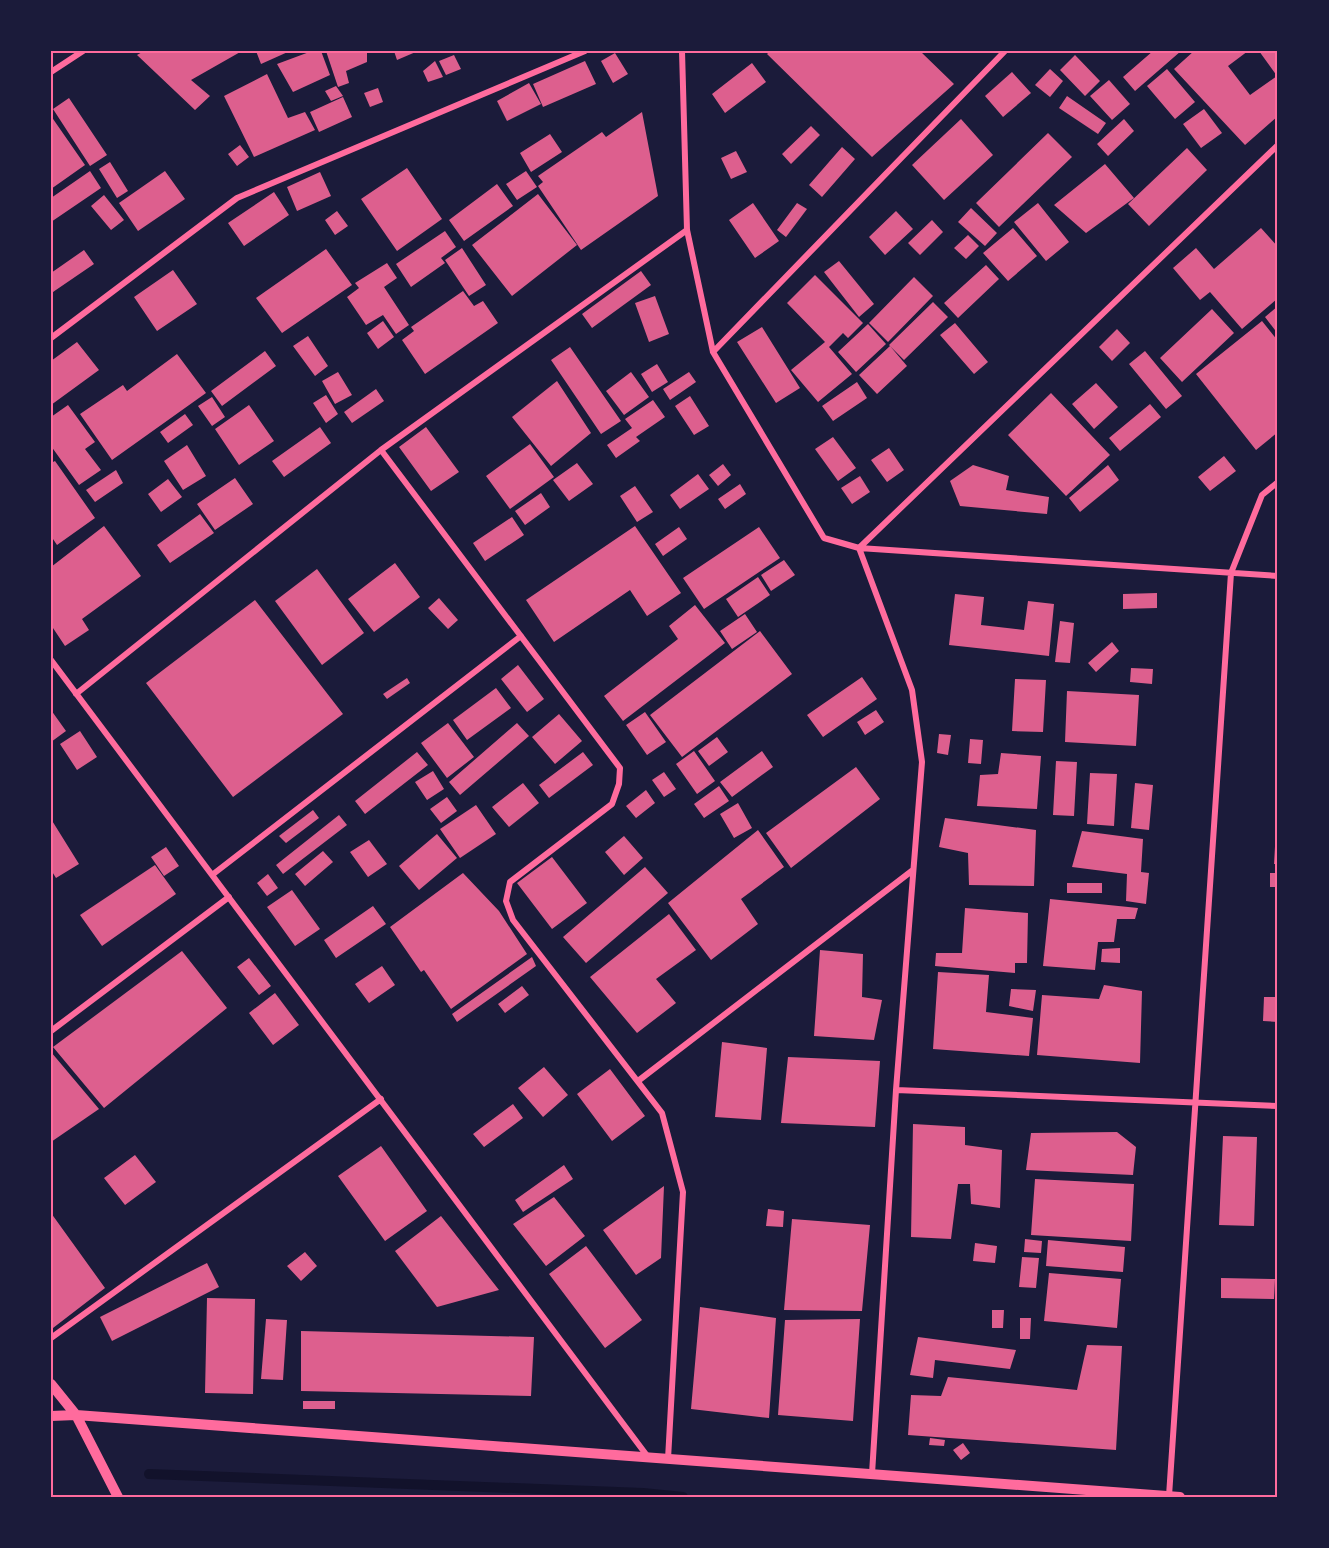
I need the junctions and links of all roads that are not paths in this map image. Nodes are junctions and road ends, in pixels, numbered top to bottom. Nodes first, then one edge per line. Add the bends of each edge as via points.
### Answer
1 (83, 51) edge
2 (585, 51) edge
3 (682, 51) edge
4 (1005, 51) edge
5 (51, 72) edge
6 (1278, 145) edge
7 (687, 230) junction
8 (51, 338) edge
9 (713, 352) junction
10 (381, 450) junction
11 (1278, 482) edge
12 (859, 548) junction
13 (1231, 573) junction
14 (1278, 576) edge
15 (520, 636) junction
16 (51, 660) edge
17 (76, 694) junction
18 (913, 870) junction
19 (212, 875) junction
20 (229, 897) junction
21 (51, 1031) edge
22 (638, 1081) junction
23 (896, 1090) junction
24 (381, 1099) junction
25 (1195, 1103) junction
26 (1278, 1106) edge
27 (51, 1338) edge
28 (51, 1384) edge
29 (76, 1415) junction
30 (51, 1416) edge
31 (649, 1457) junction
32 (668, 1459) junction
33 (872, 1474) junction
34 (1169, 1496) edge
35 (118, 1497) edge
36 (1180, 1497) edge

1 - 5 street
2 - 8 street via 237,198
3 - 7 street
4 - 9 street
6 - 12 street
7 - 9 street
7 - 10 street
9 - 12 street via 824,538
10 - 15 street
10 - 17 street
11 - 13 street via 1262,495
12 - 13 street
12 - 18 street via 912,690 922,762
13 - 14 street
13 - 25 street
15 - 19 street
15 - 22 street via 620,768 620,784 612,804 510,882 506,901 513,920
16 - 17 street
17 - 19 street
18 - 22 street
18 - 23 street
19 - 20 street
20 - 21 street
20 - 24 street
22 - 32 street via 662,1113 683,1192
23 - 25 street
23 - 33 street
24 - 27 street
24 - 31 street
25 - 26 street
25 - 34 street
28 - 29 street
29 - 30 street
29 - 31 street
29 - 35 street
31 - 32 street
32 - 33 street
33 - 34 street
34 - 36 street

